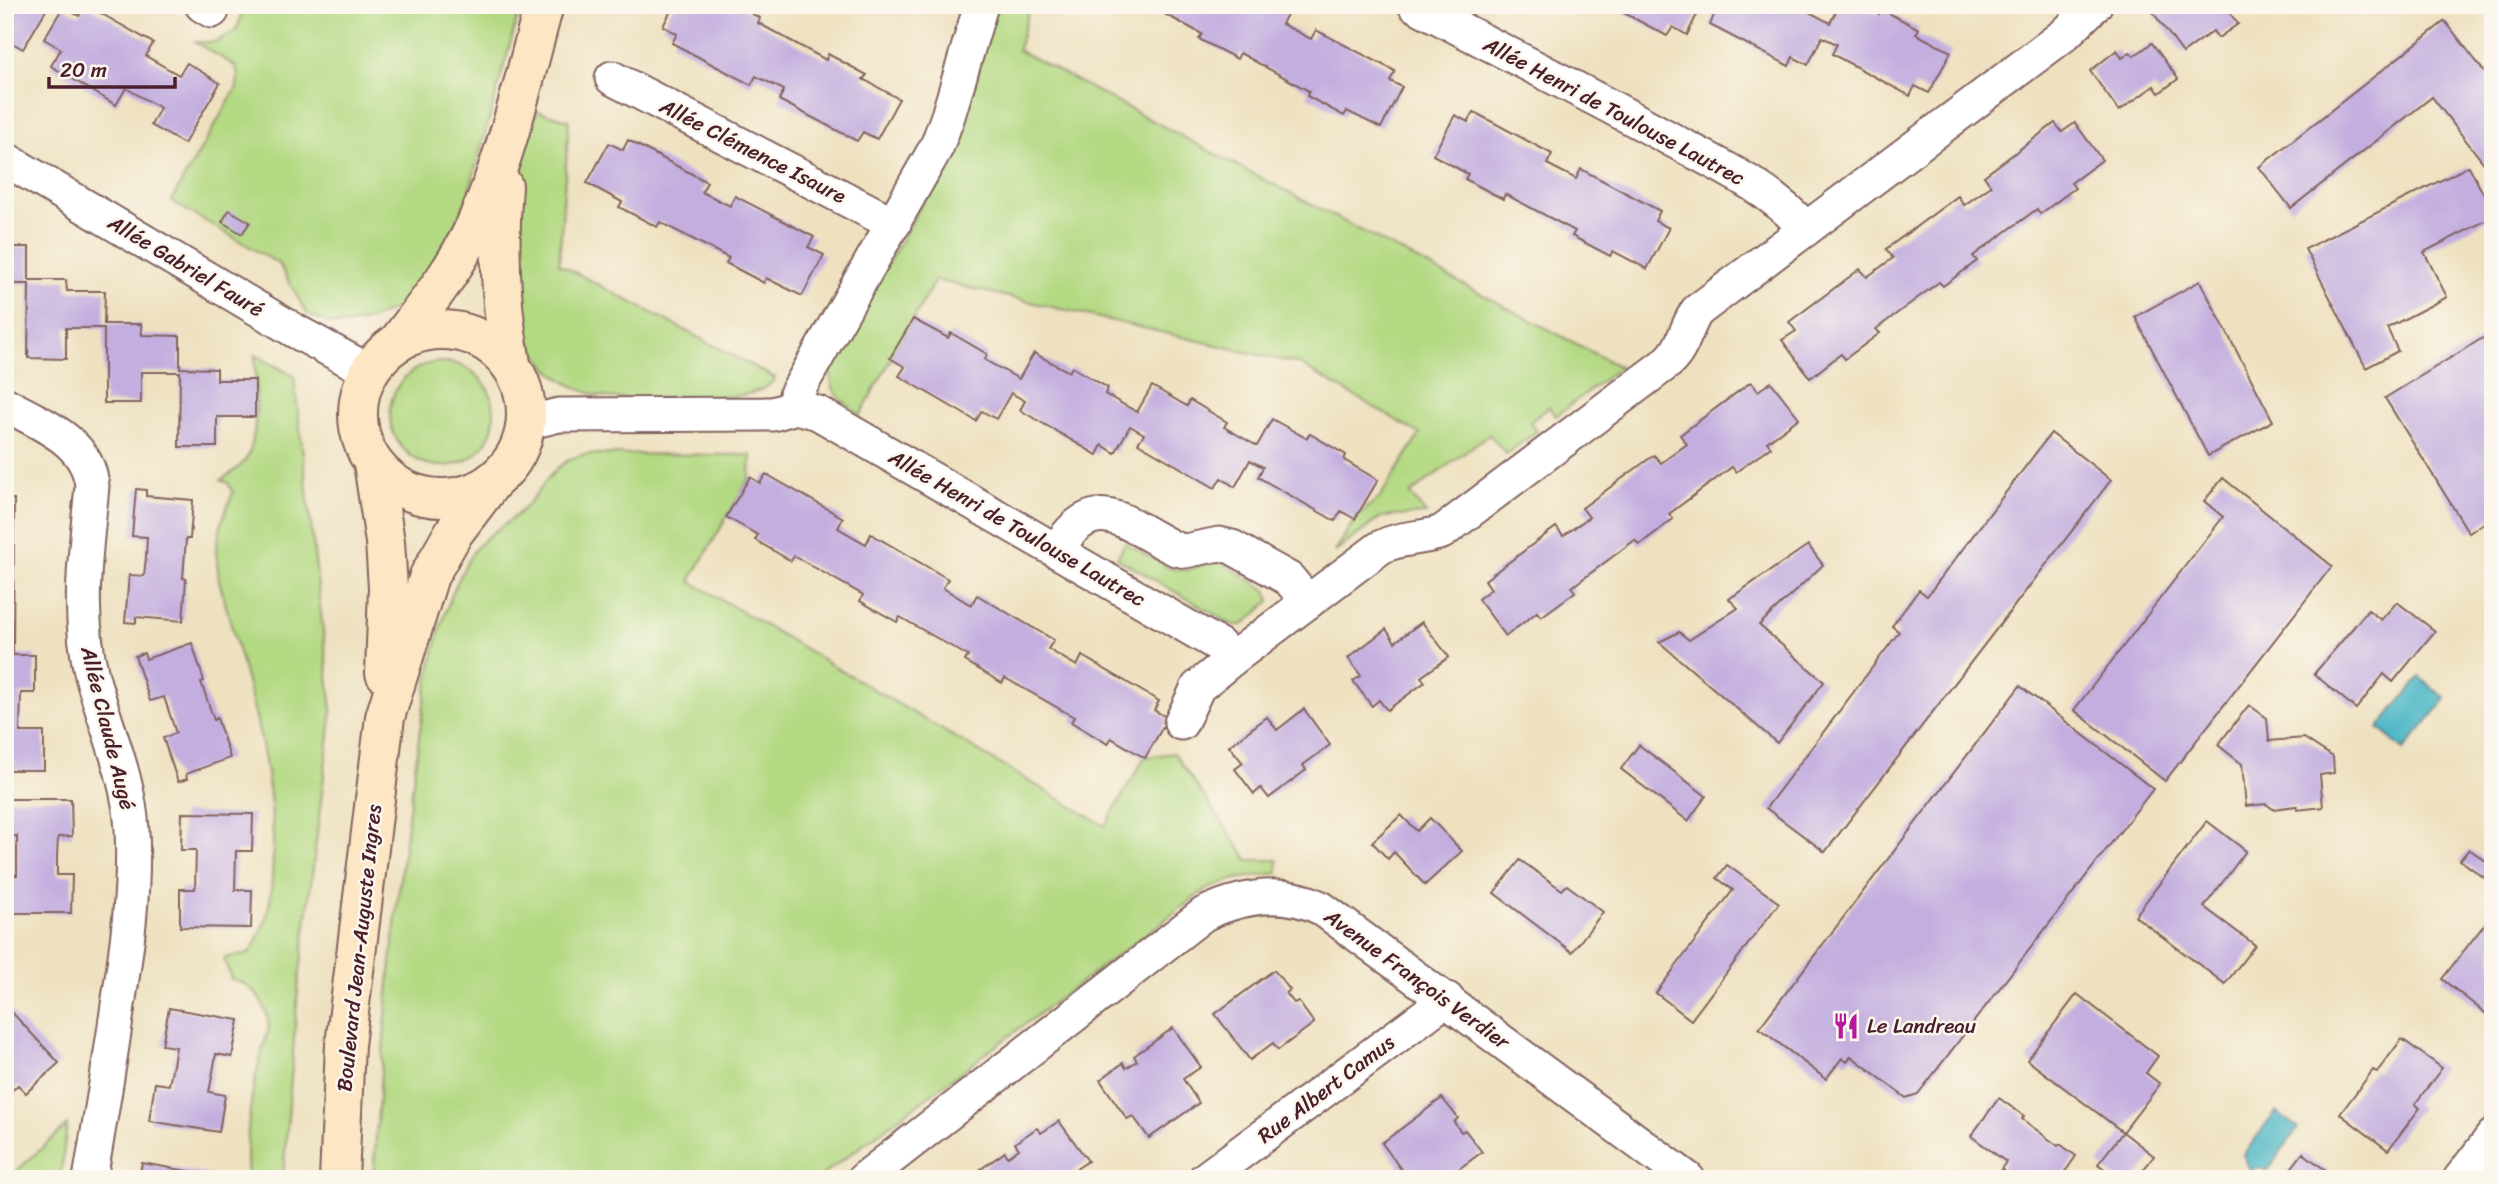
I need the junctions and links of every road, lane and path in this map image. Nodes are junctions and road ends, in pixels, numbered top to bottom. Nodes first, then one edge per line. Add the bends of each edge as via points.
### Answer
1 (544, 5) edge
2 (981, 5) edge
3 (1415, 5) edge
4 (2095, 5) edge
5 (612, 78) dead end
6 (506, 142) junction
7 (5, 159) edge
8 (894, 224) junction
9 (1806, 229) junction
10 (398, 342) junction
11 (510, 364) junction
12 (369, 371) junction
13 (5, 404) edge
14 (796, 407) junction
15 (526, 424) junction
16 (373, 463) junction
17 (492, 482) junction
18 (1057, 550) junction
19 (1308, 602) junction
20 (1232, 659) junction
21 (385, 717) junction
22 (1181, 723) dead end
23 (1447, 999) junction
24 (2493, 1136) edge
25 (90, 1179) edge
26 (339, 1179) edge
27 (864, 1179) edge
28 (1205, 1179) edge
29 (1688, 1179) edge
30 (2460, 1179) edge

1 - 6 main road
2 - 8 street via 937,146
3 - 9 street, Allée Henri de Toulouse Lautrec via 1741,177 1768,194
4 - 9 street via 2064,35
5 - 8 street, Allée Clémence Isaure
6 - 10 main road via 475,226 432,298
6 - 11 main road via 499,235
7 - 12 street, Allée Gabriel Fauré
8 - 14 street via 796,394
9 - 19 street via 1697,311 1668,362 1464,516 1442,532 1381,547
10 - 11 main road via 438,329 458,331 479,338
10 - 12 main road
11 - 15 main road via 521,382
12 - 16 main road via 357,417
13 - 25 street, Allée Claude Augé via 69,440 90,471 82,574 84,625 92,674 127,790 132,828 124,971
14 - 15 street via 773,414 559,415
14 - 18 street, Allée Henri de Toulouse Lautrec via 832,420
15 - 17 main road via 515,457
16 - 17 main road via 396,485 425,497 460,496
16 - 21 main road, Boulevard Jean-Auguste Ingres via 387,577
17 - 21 main road, Boulevard Jean-Auguste Ingres via 454,531 429,576
18 - 19 street via 1076,525 1097,516 1113,516 1176,549 1232,547 1289,579
18 - 20 street, Allée Henri de Toulouse Lautrec via 1219,645
19 - 20 street
20 - 22 street via 1198,687
21 - 26 main road, Boulevard Jean-Auguste Ingres via 345,1045
23 - 27 street, Avenue François Verdier via 1312,904 1271,896 1238,901 1204,914
23 - 28 street, Rue Albert Camus
23 - 29 street, Avenue François Verdier
24 - 30 street

